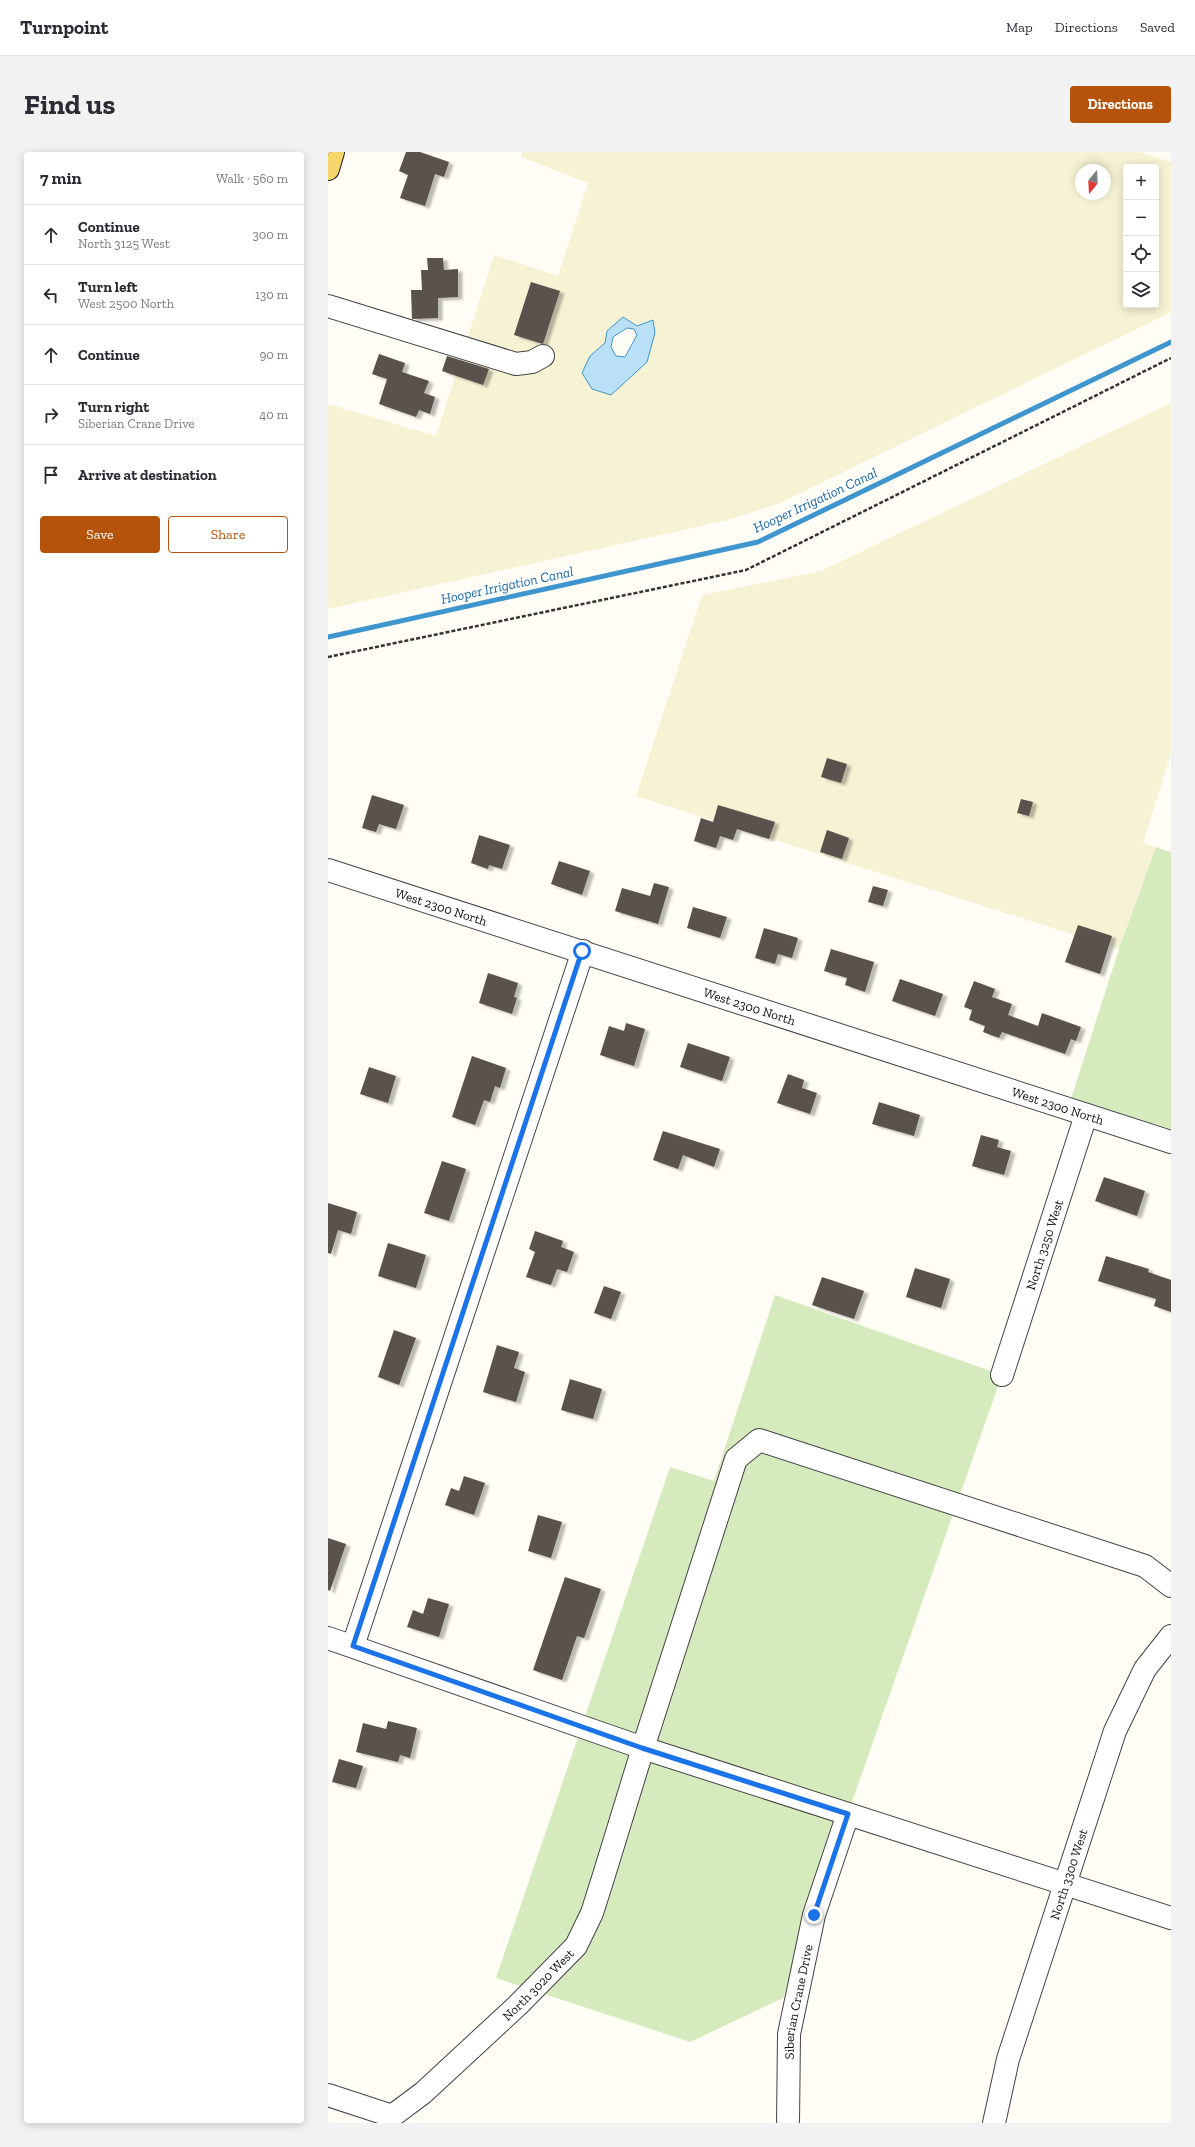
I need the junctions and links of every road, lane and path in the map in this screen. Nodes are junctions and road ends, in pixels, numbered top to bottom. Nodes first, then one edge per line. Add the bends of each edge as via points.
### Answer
1 (333, 152) edge
2 (328, 169) edge
3 (328, 306) edge
4 (543, 356) dead end
5 (1171, 358) edge
6 (328, 656) edge
7 (328, 870) edge
8 (582, 951) junction
9 (1086, 1115) junction
10 (1171, 1142) edge
11 (1002, 1375) dead end
12 (1171, 1586) edge
13 (1171, 1636) edge
14 (328, 1638) edge
15 (353, 1646) junction
16 (642, 1748) junction
17 (848, 1814) junction
18 (1065, 1884) junction
19 (1171, 1918) edge
20 (328, 2095) edge
21 (788, 2123) edge
22 (994, 2123) edge

1 - 2 main road
3 - 4 street via 516,364 532,362
5 - 6 path via 746,570
7 - 8 street, West 2300 North
8 - 9 street, West 2300 North
8 - 15 street
9 - 10 street, West 2300 North
9 - 11 street, North 3250 West
12 - 16 street via 1144,1566 759,1440 736,1459
13 - 18 street, North 3300 West via 1145,1669 1115,1731
14 - 15 street
15 - 16 street
16 - 17 street
16 - 20 street, North 3020 West via 592,1913 576,1946 518,2005 422,2093 392,2116
17 - 18 street
17 - 21 street, Siberian Crane Drive via 814,1915 789,2034
18 - 19 street
18 - 22 street, North 3300 West via 1008,2059

